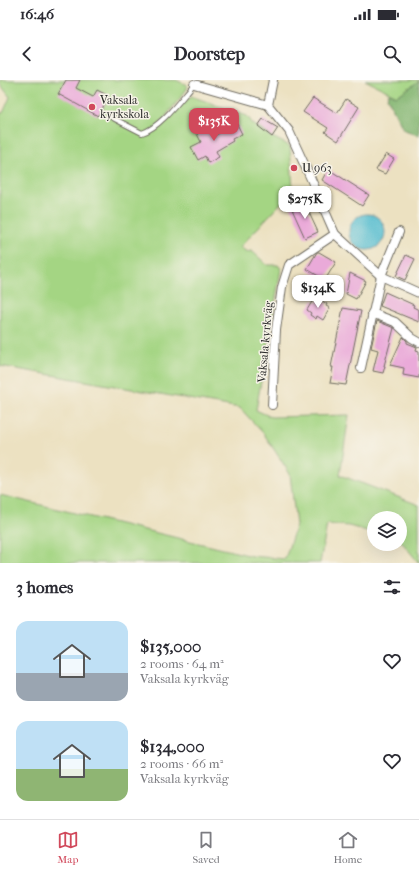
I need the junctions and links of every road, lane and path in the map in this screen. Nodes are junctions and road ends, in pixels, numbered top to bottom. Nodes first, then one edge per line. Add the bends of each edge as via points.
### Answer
1 (273, 80) edge
2 (194, 84) joint
3 (268, 105) junction
4 (109, 116) dead end
5 (399, 232) dead end
6 (335, 234) junction
7 (381, 276) junction
8 (419, 293) edge
9 (372, 313) junction
10 (419, 342) edge
11 (361, 368) dead end
12 (272, 405) dead end

1 - 3 street
2 - 3 street
2 - 4 lane via 150,131 142,133
3 - 6 street via 289,131
5 - 7 street
6 - 7 street
6 - 12 street, Vaksala kyrkväg via 289,265 282,287 276,330
7 - 8 street
7 - 9 street
9 - 10 street via 395,322
9 - 11 street

